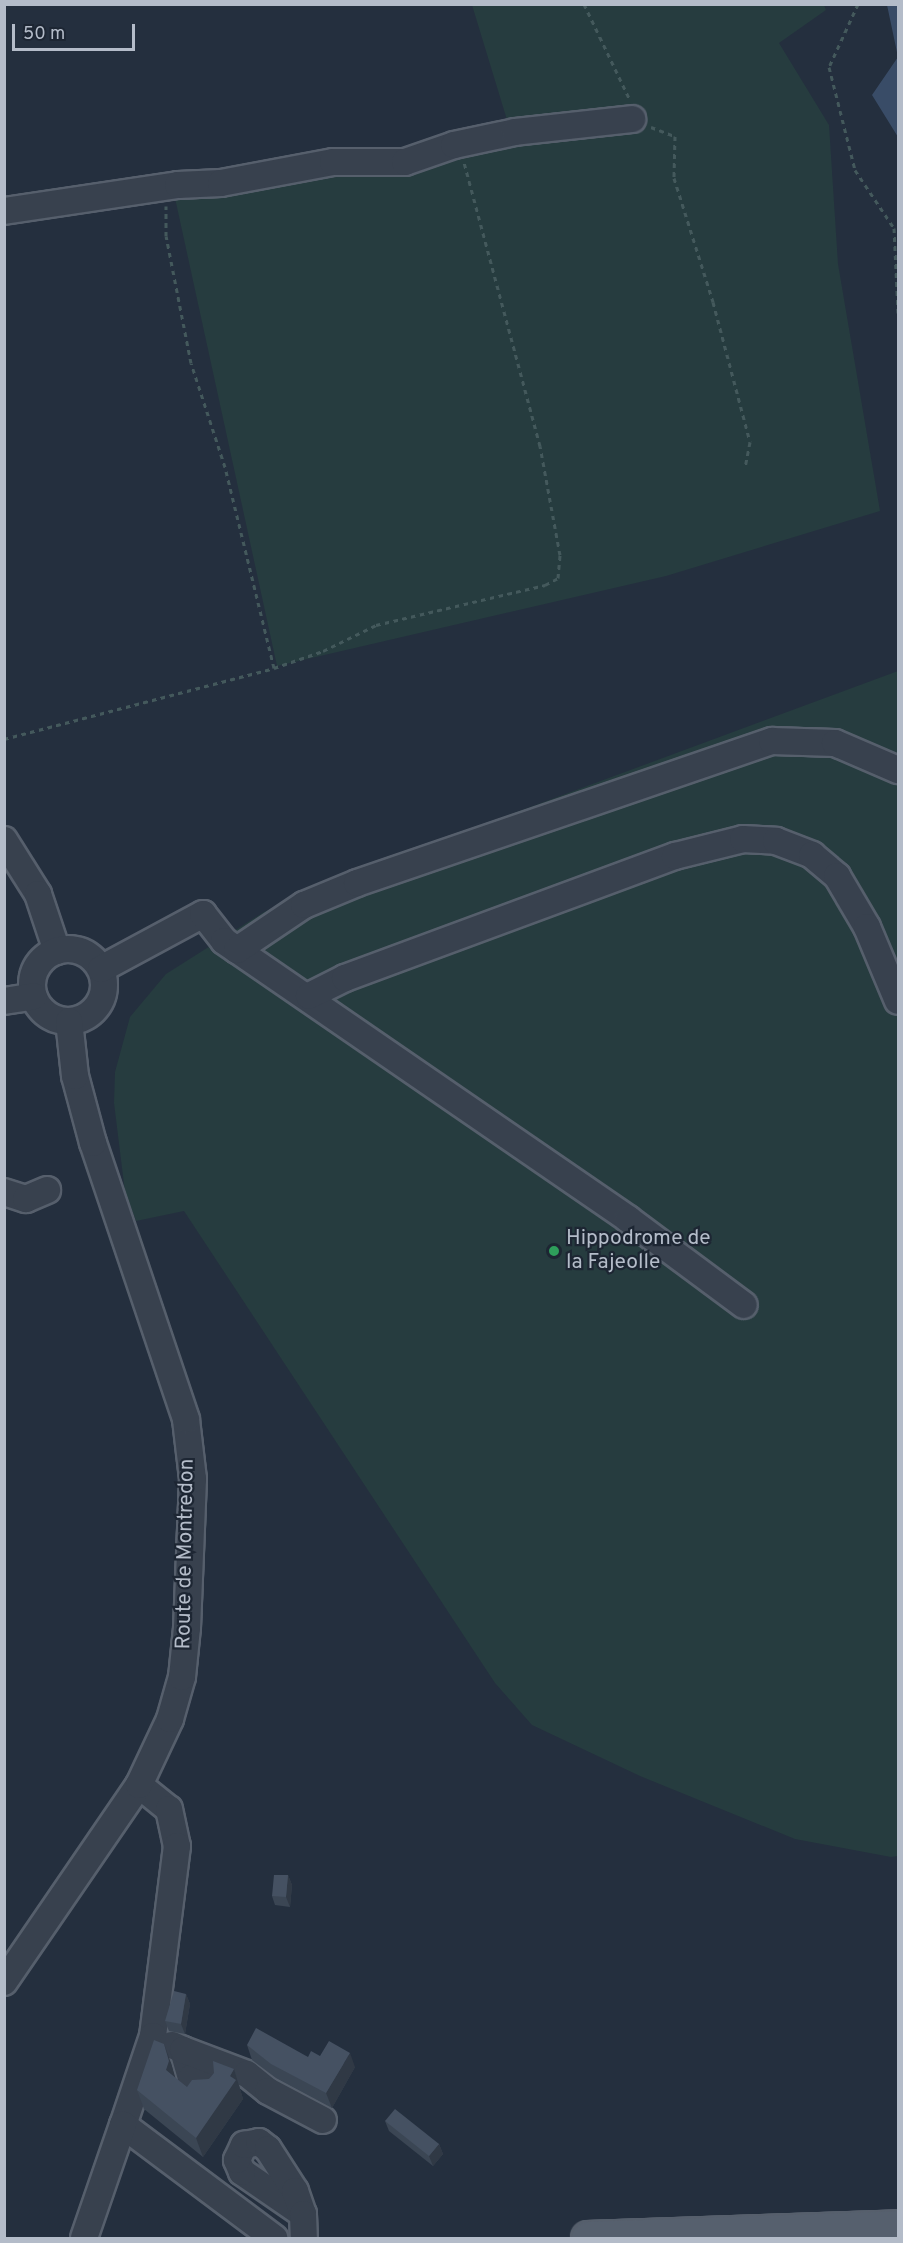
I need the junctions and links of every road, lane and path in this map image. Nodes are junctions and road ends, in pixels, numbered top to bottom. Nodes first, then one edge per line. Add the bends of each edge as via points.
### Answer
1 (584, 4) edge
2 (858, 4) edge
3 (632, 119) junction
4 (454, 145) junction
5 (166, 186) junction
6 (4, 211) edge
7 (898, 313) edge
8 (746, 467) dead end
9 (274, 668) junction
10 (4, 739) edge
11 (898, 770) edge
12 (4, 840) edge
13 (237, 950) junction
14 (57, 951) junction
15 (101, 969) junction
16 (34, 996) junction
17 (309, 996) junction
18 (4, 1001) edge
19 (898, 1001) edge
20 (69, 1021) junction
21 (47, 1190) dead end
22 (4, 1192) edge
23 (744, 1305) dead end
24 (139, 1785) junction
25 (4, 1982) edge
26 (153, 2036) junction
27 (183, 2050) junction
28 (207, 2086) edge
29 (322, 2120) dead end
30 (123, 2125) junction
31 (898, 2227) edge
32 (84, 2238) edge
33 (274, 2238) edge
34 (588, 2238) edge

1 - 3 path via 630,96
2 - 7 path via 829,67 855,170 894,228
3 - 4 street via 515,132
3 - 8 path via 675,136 674,178 750,442
4 - 5 street via 405,162 333,162 221,183
4 - 9 path via 465,167 540,446 560,555 558,578 545,585 376,625 323,651
5 - 6 street
5 - 9 path via 166,236 191,363 225,467
9 - 10 path
11 - 13 street via 835,743 772,741 357,883 304,905
12 - 14 street via 38,894
13 - 15 street via 224,941 202,914
13 - 17 street
14 - 15 street via 83,951
14 - 16 street via 38,965 32,983
15 - 20 street via 105,986 100,1003 92,1013
16 - 18 street
16 - 20 street via 42,1010 57,1020
17 - 19 street via 345,978 675,856 743,839 776,841 812,855 837,876 867,927
17 - 23 street
20 - 24 street, Route de Montredon via 75,1076 93,1143 186,1419 192,1479 182,1677 170,1719
21 - 22 street via 26,1199
24 - 25 street, Route de Montredon
24 - 26 street via 169,1809 177,1846
26 - 27 street
26 - 30 street
27 - 28 street via 191,2078
27 - 29 street via 248,2074 268,2091
30 - 32 street
30 - 33 street
31 - 34 main road

